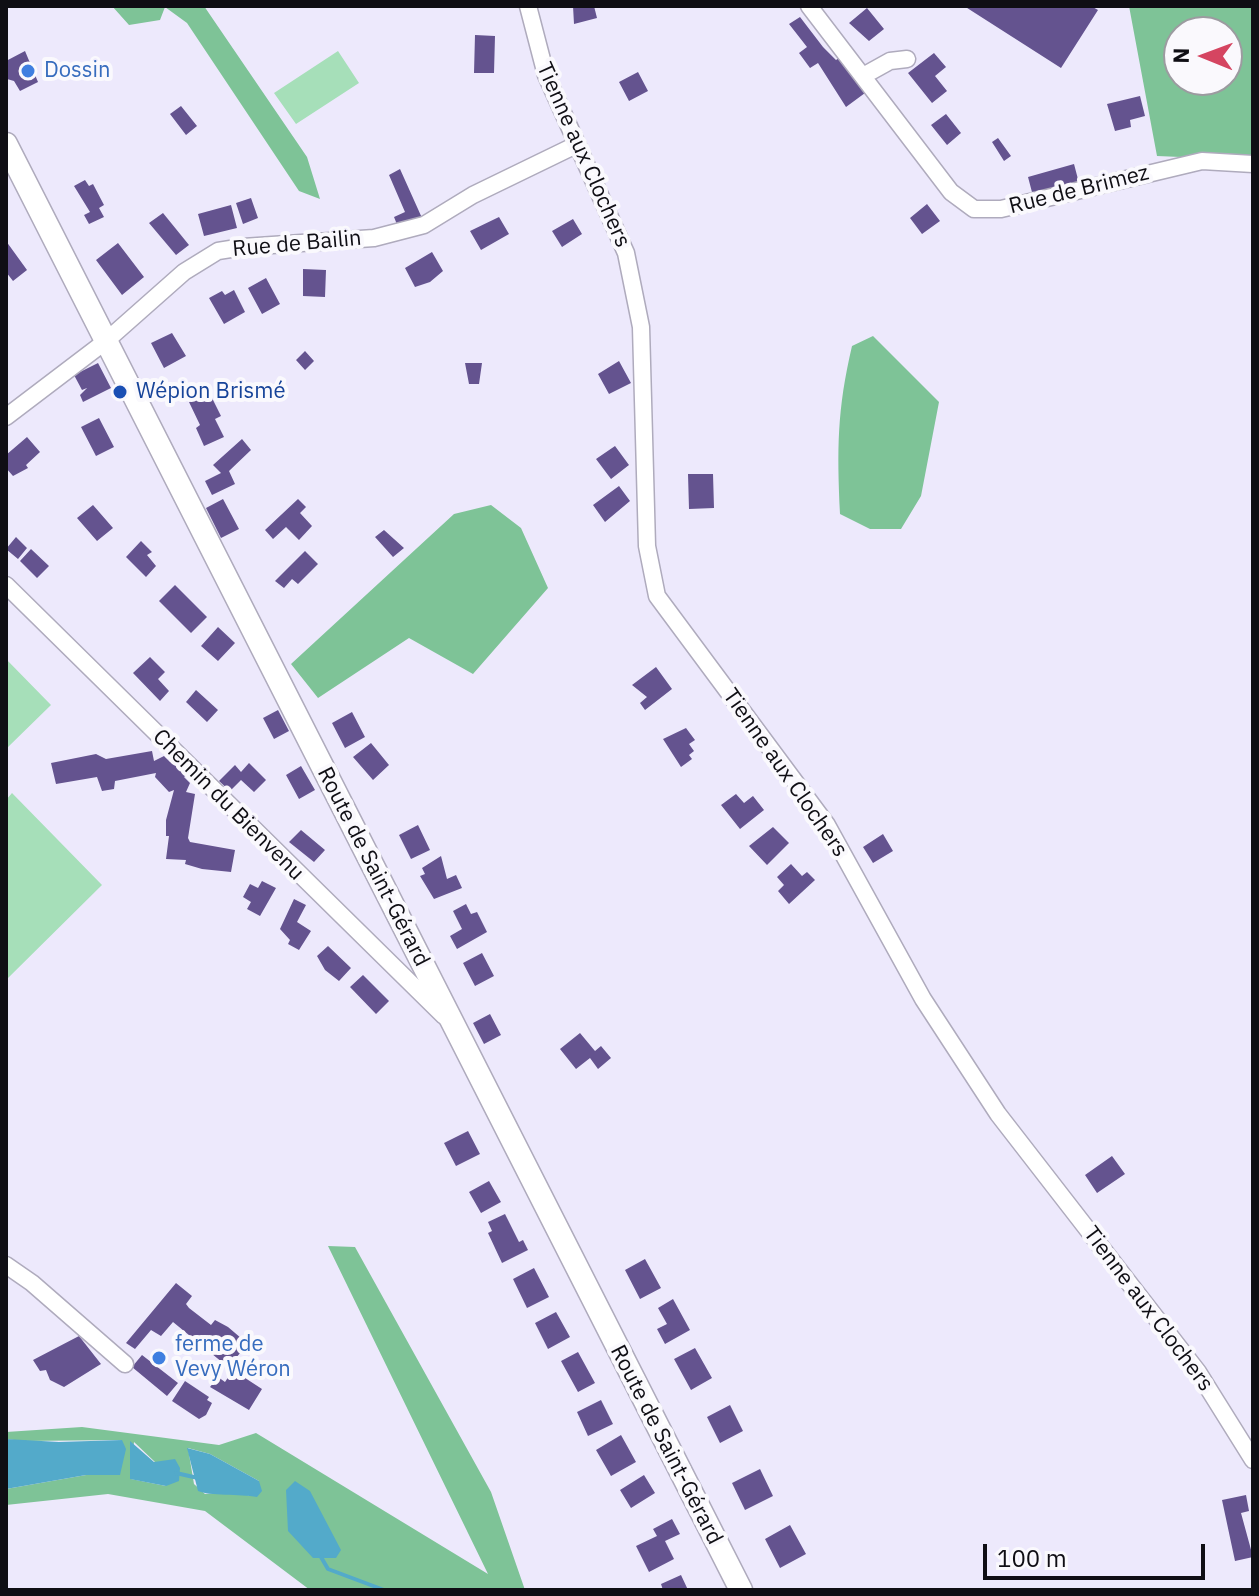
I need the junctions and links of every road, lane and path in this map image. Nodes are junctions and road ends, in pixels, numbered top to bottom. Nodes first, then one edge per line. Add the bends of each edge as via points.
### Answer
1 (528, 6) edge
2 (809, 6) edge
3 (907, 59) dead end
4 (863, 76) junction
5 (6, 144) edge
6 (576, 145) junction
7 (1253, 164) edge
8 (106, 341) junction
9 (6, 417) edge
10 (6, 585) edge
11 (451, 1023) junction
12 (6, 1265) edge
13 (125, 1364) dead end
14 (1253, 1460) edge
15 (741, 1590) edge

1 - 6 street, Tienne aux Clochers via 546,75
2 - 4 street, Rue de Brimez
3 - 4 street via 890,61
4 - 7 street, Rue de Brimez via 951,192 974,209 1001,209 1202,161
5 - 8 main road, Route de Saint-Gérard
6 - 8 street, Rue de Bailin via 424,225 374,238 218,251 184,272
6 - 14 street, Tienne aux Clochers via 635,281 647,546 657,596 827,825 923,999 998,1114 1198,1372
8 - 9 street, Rue de Bailin
8 - 11 main road, Route de Saint-Gérard
10 - 11 street, Chemin du Bienvenu
11 - 15 main road, Route de Saint-Gérard
12 - 13 street

